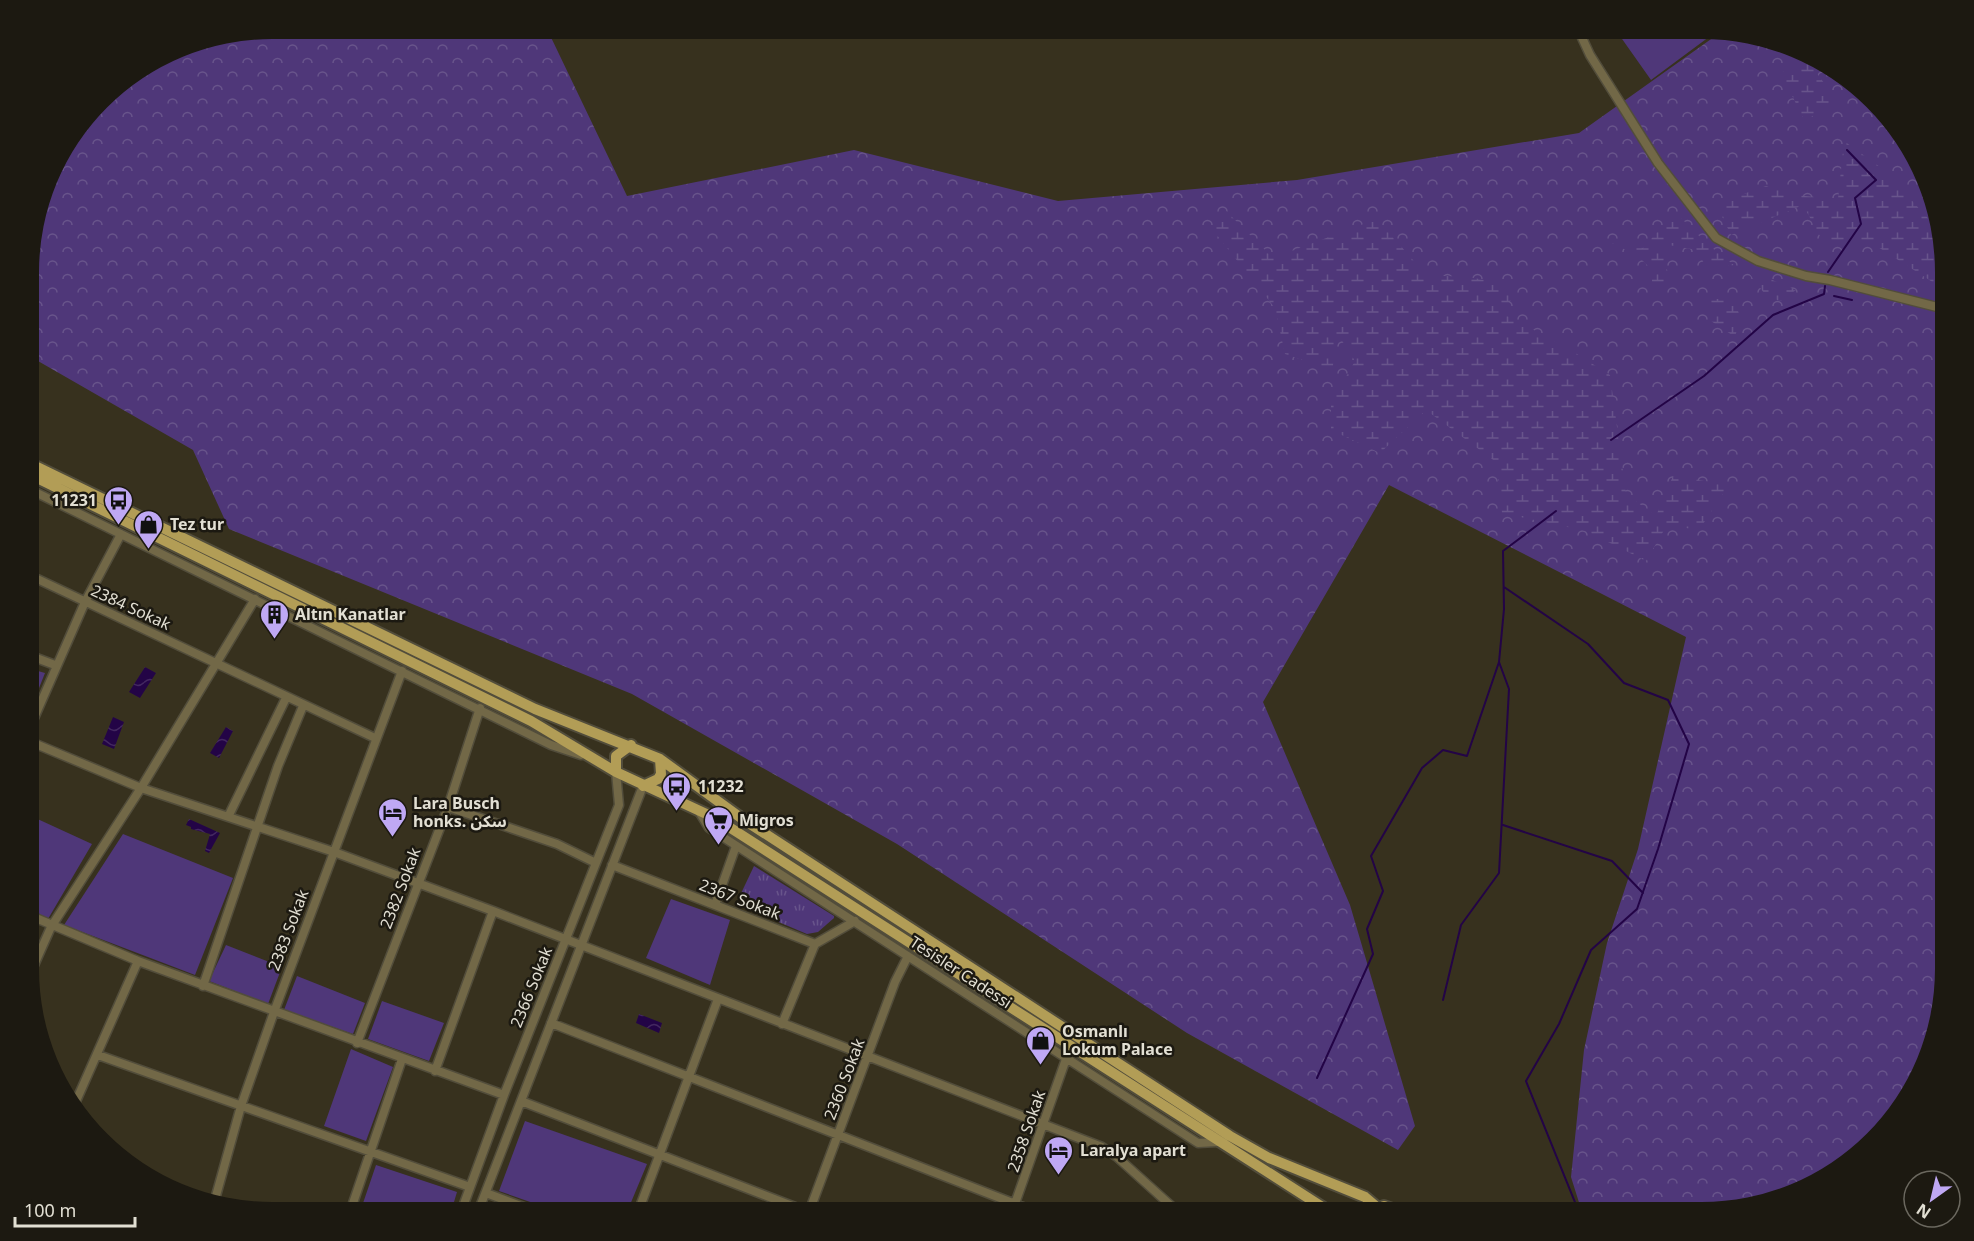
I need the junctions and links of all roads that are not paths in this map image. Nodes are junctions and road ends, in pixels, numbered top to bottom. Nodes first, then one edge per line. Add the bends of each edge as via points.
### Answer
1 (1583, 39) edge
2 (1935, 307) edge
3 (39, 468) edge
4 (39, 479) edge
5 (39, 494) edge
6 (121, 534) junction
7 (39, 580) edge
8 (255, 599) junction
9 (85, 602) junction
10 (39, 659) edge
11 (55, 664) junction
12 (218, 665) junction
13 (402, 671) junction
14 (286, 698) junction
15 (39, 705) edge
16 (303, 706) junction
17 (480, 708) junction
18 (375, 738) junction
19 (39, 745) edge
20 (631, 746) junction
21 (592, 758) junction
22 (660, 759) junction
23 (615, 772) junction
24 (643, 786) junction
25 (141, 788) junction
26 (448, 807) junction
27 (698, 810) junction
28 (229, 815) junction
29 (257, 825) junction
30 (736, 846) junction
31 (334, 852) junction
32 (596, 863) junction
33 (612, 865) junction
34 (418, 883) junction
35 (715, 905) junction
36 (493, 911) junction
37 (39, 920) edge
38 (855, 921) junction
39 (51, 927) junction
40 (567, 938) junction
41 (815, 944) junction
42 (580, 945) junction
43 (39, 954) edge
44 (908, 956) junction
45 (138, 961) junction
46 (203, 986) junction
47 (718, 999) junction
48 (273, 1012) junction
49 (551, 1023) junction
50 (782, 1024) junction
51 (357, 1043) junction
52 (98, 1055) junction
53 (869, 1057) junction
54 (402, 1059) junction
55 (1066, 1059) junction
56 (435, 1071) junction
57 (689, 1077) junction
58 (504, 1095) junction
59 (78, 1098) edge
60 (521, 1101) junction
61 (241, 1106) junction
62 (1044, 1125) junction
63 (839, 1136) junction
64 (1217, 1142) junction
65 (371, 1151) junction
66 (660, 1155) junction
67 (1265, 1172) junction
68 (470, 1186) junction
69 (486, 1193) junction
70 (215, 1195) edge
71 (353, 1202) edge
72 (464, 1202) edge
73 (482, 1202) edge
74 (510, 1202) edge
75 (642, 1202) edge
76 (782, 1202) edge
77 (812, 1202) edge
78 (999, 1202) edge
79 (1016, 1202) edge
80 (1167, 1202) edge
81 (1303, 1202) edge
82 (1314, 1202) edge
83 (1369, 1202) edge

1 - 2 street via 1658,163 1716,238 1758,261 1796,273
3 - 20 main road via 535,709
4 - 21 main road via 531,721
5 - 6 street
6 - 8 street
6 - 9 street
7 - 9 street, 2384 Sokak
8 - 12 street
8 - 13 street
9 - 11 street
9 - 12 street, 2384 Sokak
10 - 11 street
11 - 15 street
12 - 14 street, 2384 Sokak
12 - 25 street
13 - 17 street
13 - 18 street, 2383 Sokak
14 - 16 street, 2384 Sokak
14 - 28 street
16 - 18 street, 2384 Sokak
16 - 29 street
17 - 21 street via 551,745
17 - 26 street, 2382 Sokak
18 - 31 street, 2383 Sokak
19 - 25 street
20 - 22 main road
20 - 23 main road via 616,756
21 - 23 main road
22 - 24 main road via 658,779
22 - 83 main road via 741,818 1230,1137
23 - 24 main road
23 - 32 street, 2366 Sokak via 619,804
24 - 27 main road
24 - 33 street, 2366 Sokak
25 - 28 street
25 - 39 street
26 - 32 street via 557,844
26 - 34 street, 2382 Sokak
27 - 30 street, Tesisler Cadessi via 708,828
27 - 64 main road via 734,829
28 - 29 street
29 - 31 street
29 - 46 street
30 - 35 street
30 - 38 street, Tesisler Cadessi
31 - 34 street
31 - 48 street, 2383 Sokak
32 - 40 street, 2366 Sokak
33 - 35 street, 2367 Sokak
33 - 42 street, 2366 Sokak
34 - 36 street
34 - 51 street, 2382 Sokak
35 - 41 street, 2367 Sokak
36 - 40 street
36 - 56 street
37 - 39 street
38 - 41 street
38 - 44 street, Tesisler Cadessi
39 - 43 street
39 - 45 street
40 - 42 street
40 - 58 street, 2366 Sokak
41 - 50 street
42 - 47 street
42 - 49 street, 2366 Sokak
44 - 53 street, 2360 Sokak
44 - 55 street, Tesisler Cadessi
45 - 46 street
45 - 52 street
46 - 48 street
47 - 50 street
47 - 57 street
48 - 51 street
48 - 61 street, 2383 Sokak
49 - 57 street
49 - 60 street, 2366 Sokak
50 - 53 street
51 - 54 street
52 - 59 street
52 - 61 street
53 - 62 street
53 - 63 street, 2360 Sokak
54 - 56 street
54 - 65 street
55 - 62 street, 2358 Sokak
55 - 64 street, Tesisler Cadessi via 1198,1143
56 - 58 street
57 - 63 street
57 - 66 street
58 - 68 street, 2366 Sokak
60 - 66 street
60 - 69 street, 2366 Sokak
61 - 65 street
61 - 70 street, 2383 Sokak
62 - 79 street, 2358 Sokak
62 - 80 street via 1118,1157
63 - 77 street, 2360 Sokak
63 - 78 street
64 - 67 main road
65 - 68 street
65 - 71 street
66 - 75 street
66 - 76 street
67 - 81 main road
67 - 82 main road
68 - 72 street, 2366 Sokak
69 - 73 street, 2366 Sokak
69 - 74 street

